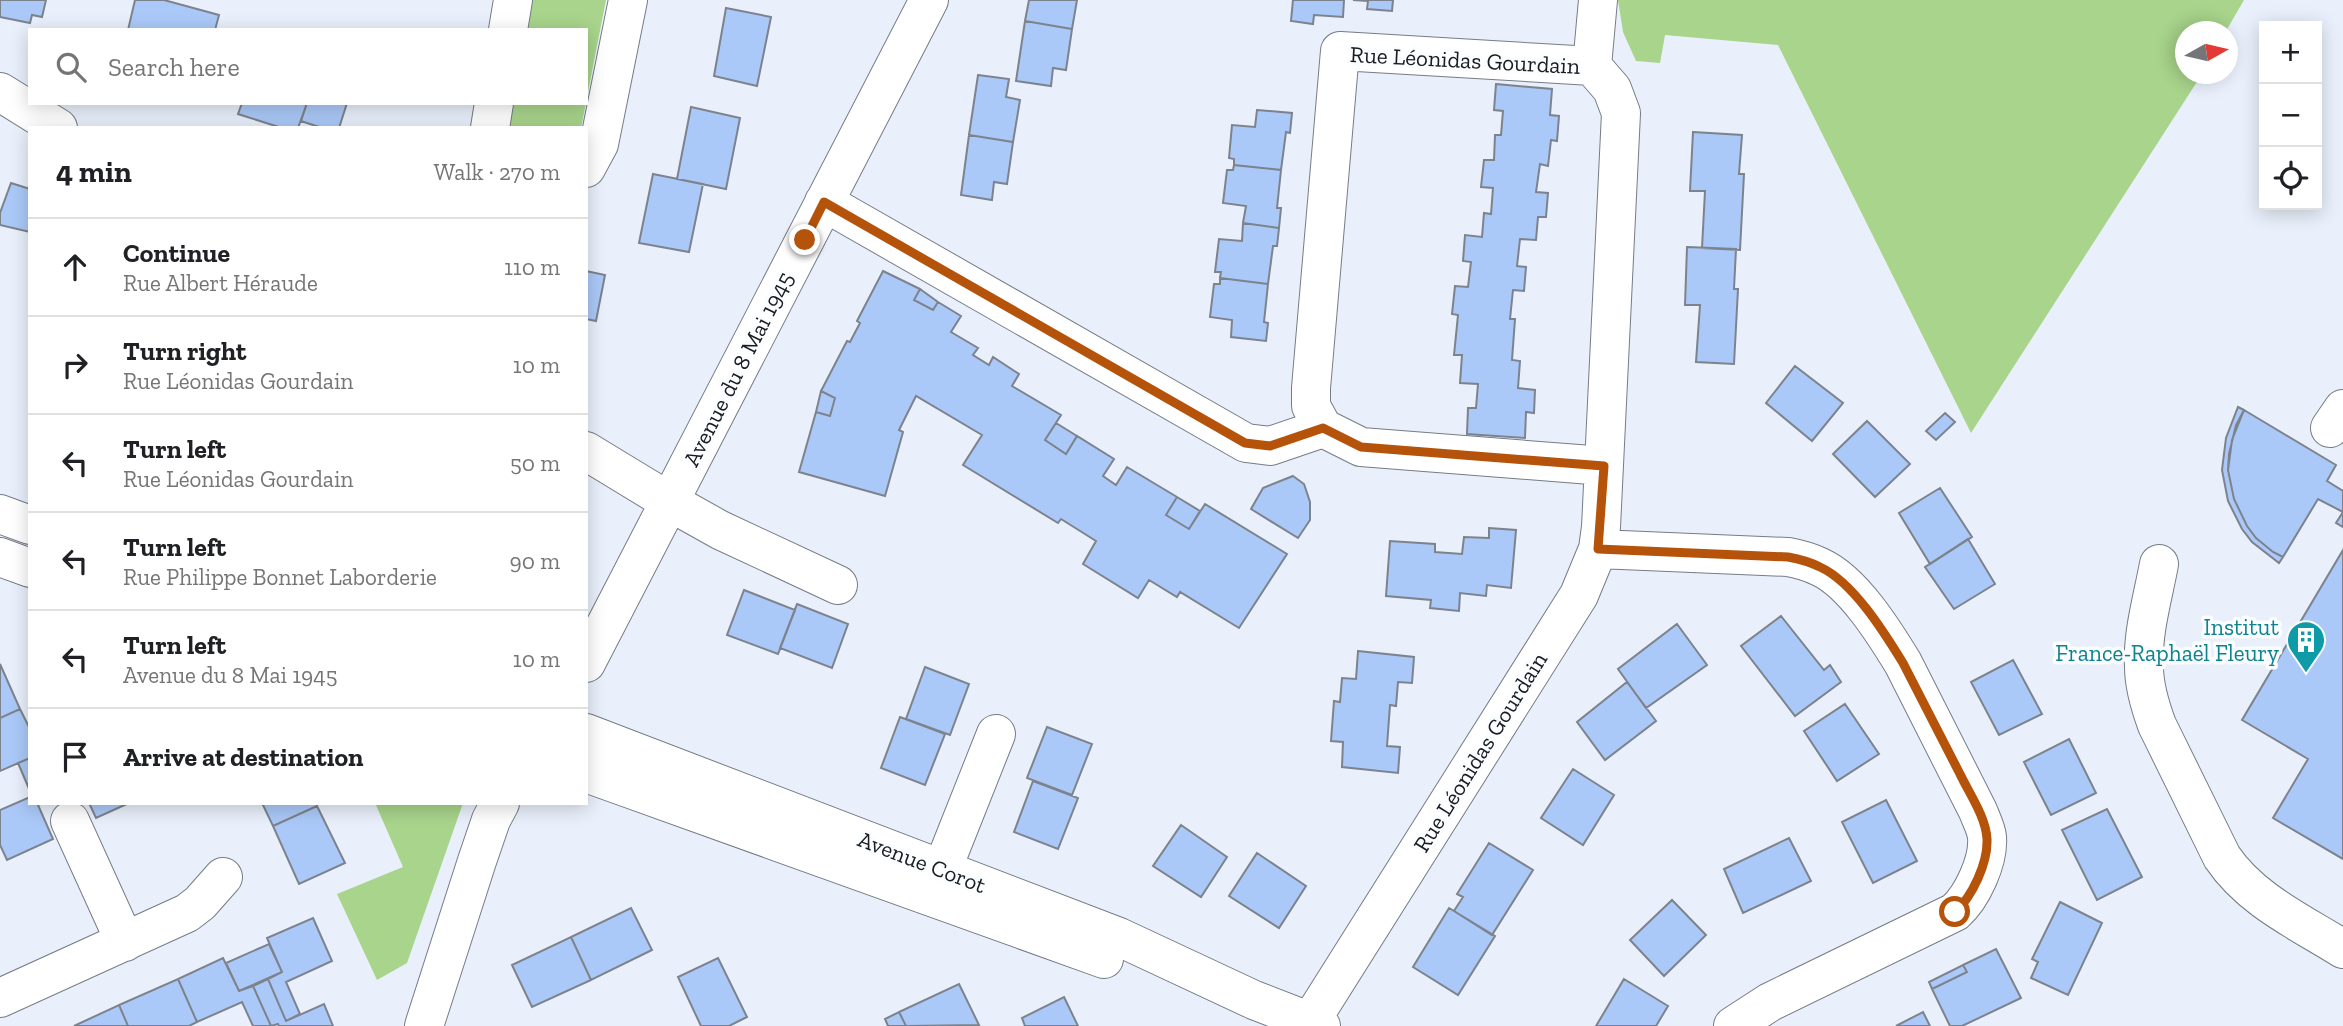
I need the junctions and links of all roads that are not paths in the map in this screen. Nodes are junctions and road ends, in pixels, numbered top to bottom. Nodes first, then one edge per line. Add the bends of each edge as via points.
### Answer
1 (513, 0) edge
2 (628, 0) edge
3 (929, 0) edge
4 (1598, 0) edge
5 (508, 28) edge
6 (1592, 66) junction
7 (0, 92) edge
8 (494, 105) edge
9 (55, 126) edge
10 (490, 126) edge
11 (588, 164) edge
12 (824, 202) junction
13 (1323, 428) junction
14 (588, 452) edge
15 (1604, 466) junction
16 (670, 502) junction
17 (0, 514) edge
18 (28, 524) edge
19 (1598, 549) junction
20 (0, 557) edge
21 (2159, 564) dead end
22 (28, 567) edge
23 (838, 585) dead end
24 (588, 659) edge
25 (588, 734) edge
26 (996, 734) dead end
27 (588, 774) edge
28 (499, 805) edge
29 (70, 821) dead end
30 (942, 870) junction
31 (223, 877) dead end
32 (125, 942) junction
33 (2343, 949) edge
34 (0, 998) edge
35 (1254, 1000) junction
36 (1315, 1024) edge
37 (424, 1026) edge
38 (1733, 1026) edge

1 - 5 street
2 - 11 street via 599,144
3 - 12 street, Avenue du 8 Mai 1945
4 - 6 street
6 - 13 street, Rue Léonidas Gourdain via 1340,51 1311,388 1311,406
6 - 15 street, Rue Léonidas Gourdain via 1612,89 1621,113
7 - 9 street
8 - 10 street
12 - 13 street via 1245,443 1270,446
12 - 16 street, Avenue du 8 Mai 1945
13 - 15 street via 1361,447
14 - 16 street
15 - 19 street, Rue Léonidas Gourdain
16 - 23 street
16 - 24 street, Avenue du 8 Mai 1945
17 - 18 street
19 - 36 street, Rue Léonidas Gourdain via 1579,595
19 - 38 street via 1788,557 1823,568 1865,607 1903,663 1984,825 1987,839 1978,877 1955,912 1770,1002
20 - 22 street
21 - 33 street via 2144,666 2157,725 2234,875 2261,898
25 - 30 street, Avenue Corot
26 - 30 street
27 - 35 street, Avenue Corot via 1114,962
28 - 37 street
29 - 32 street
30 - 35 street, Avenue Corot via 1119,937
31 - 32 street via 187,913
32 - 34 street
35 - 36 street, Avenue Corot

